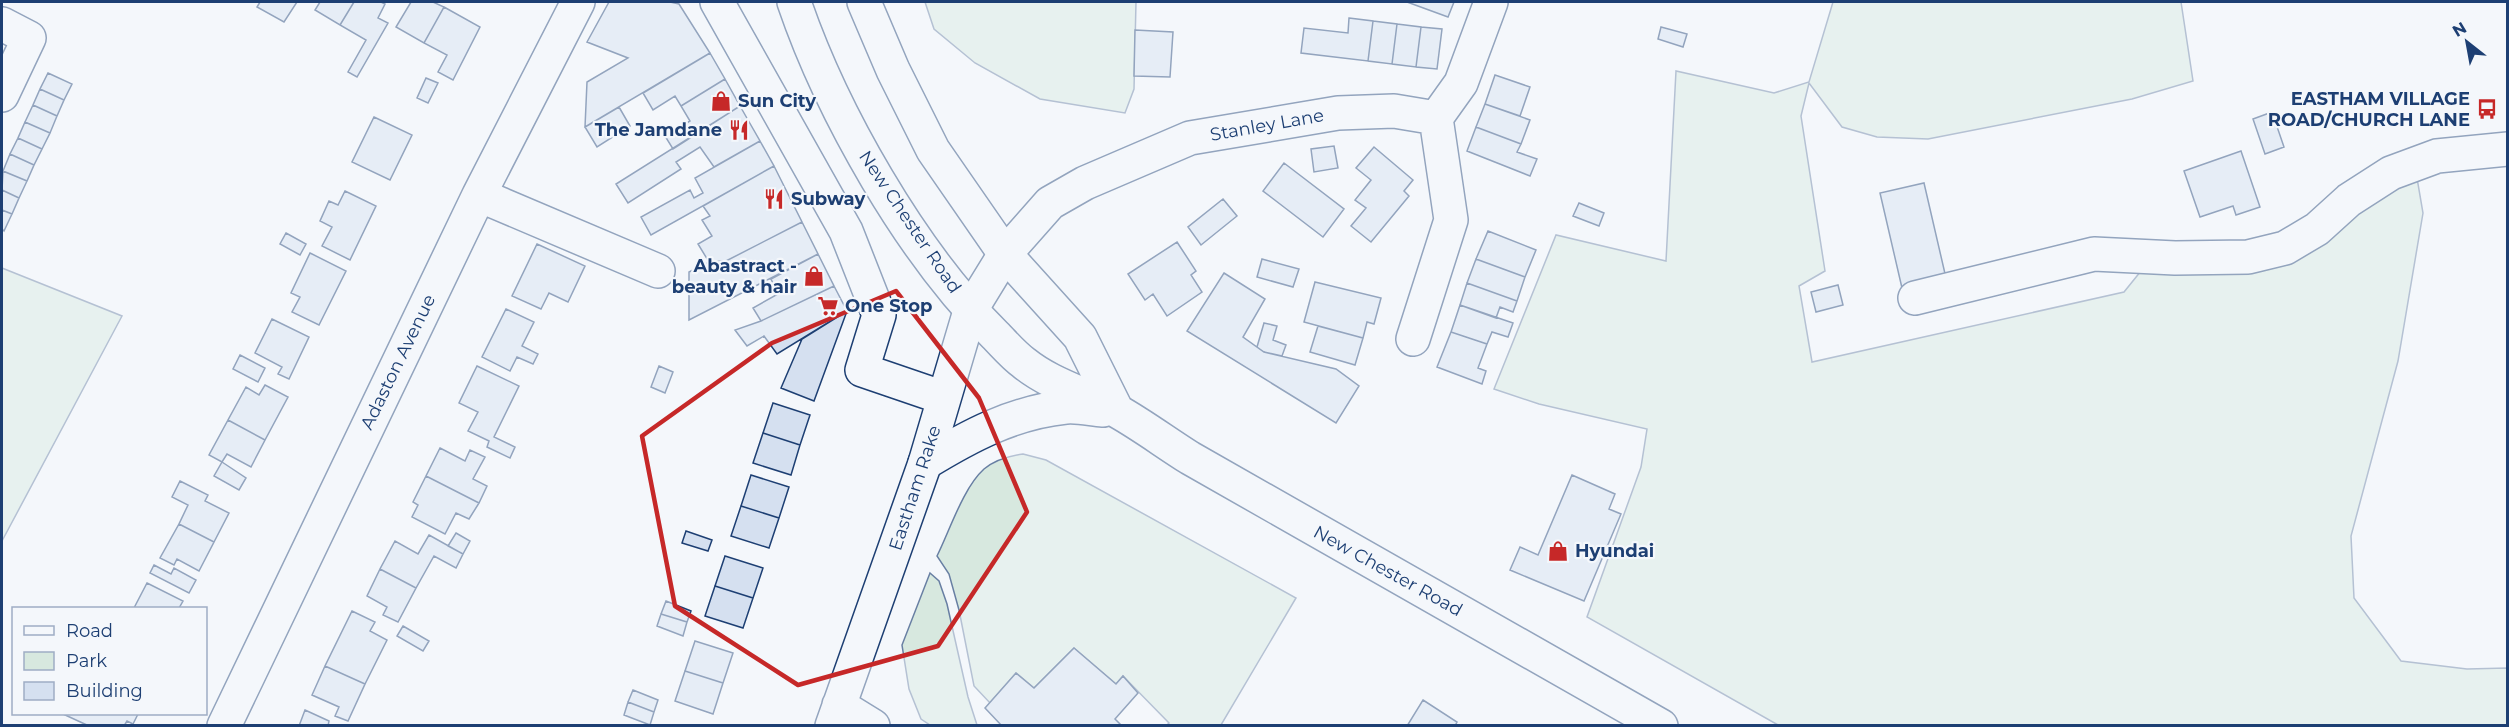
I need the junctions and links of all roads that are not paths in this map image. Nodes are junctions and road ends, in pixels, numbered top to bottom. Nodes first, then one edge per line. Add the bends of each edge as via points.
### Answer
1 (578, 2) edge
2 (717, 2) edge
3 (794, 2) edge
4 (864, 2) edge
5 (1491, 2) edge
6 (2, 24) edge
7 (2, 95) edge
8 (1436, 118) junction
9 (2508, 148) edge
10 (479, 195) junction
11 (1005, 254) junction
12 (658, 271) dead end
13 (1915, 298) dead end
14 (970, 311) junction
15 (1413, 339) dead end
16 (944, 398) junction
17 (1117, 411) junction
18 (925, 463) junction
19 (836, 715) edge
20 (224, 726) edge
21 (873, 726) edge
22 (1662, 726) edge

1 - 10 main road, Adaston Avenue
2 - 16 main road via 846,231 879,315 862,370
3 - 14 main road, New Chester Road via 846,122 894,204
4 - 11 main road via 923,133
5 - 8 main road via 1461,83
6 - 7 main road via 29,38
8 - 11 main road, Stanley Lane via 1394,111 1338,113 1190,138 1085,183 1050,203
8 - 15 main road via 1451,220
9 - 13 main road via 2437,156 2391,173 2349,200 2317,230 2284,248 2248,257 2094,254
10 - 12 main road
10 - 20 main road, Adaston Avenue
11 - 14 main road, Eastham Rake
11 - 17 main road via 1080,337
14 - 16 main road, Eastham Rake
14 - 17 main road, New Chester Road via 1036,372
16 - 18 main road, Eastham Rake
17 - 18 main road via 1067,407 1007,420 969,436
17 - 22 main road, New Chester Road via 1190,458
18 - 19 main road, Eastham Rake
19 - 21 main road

